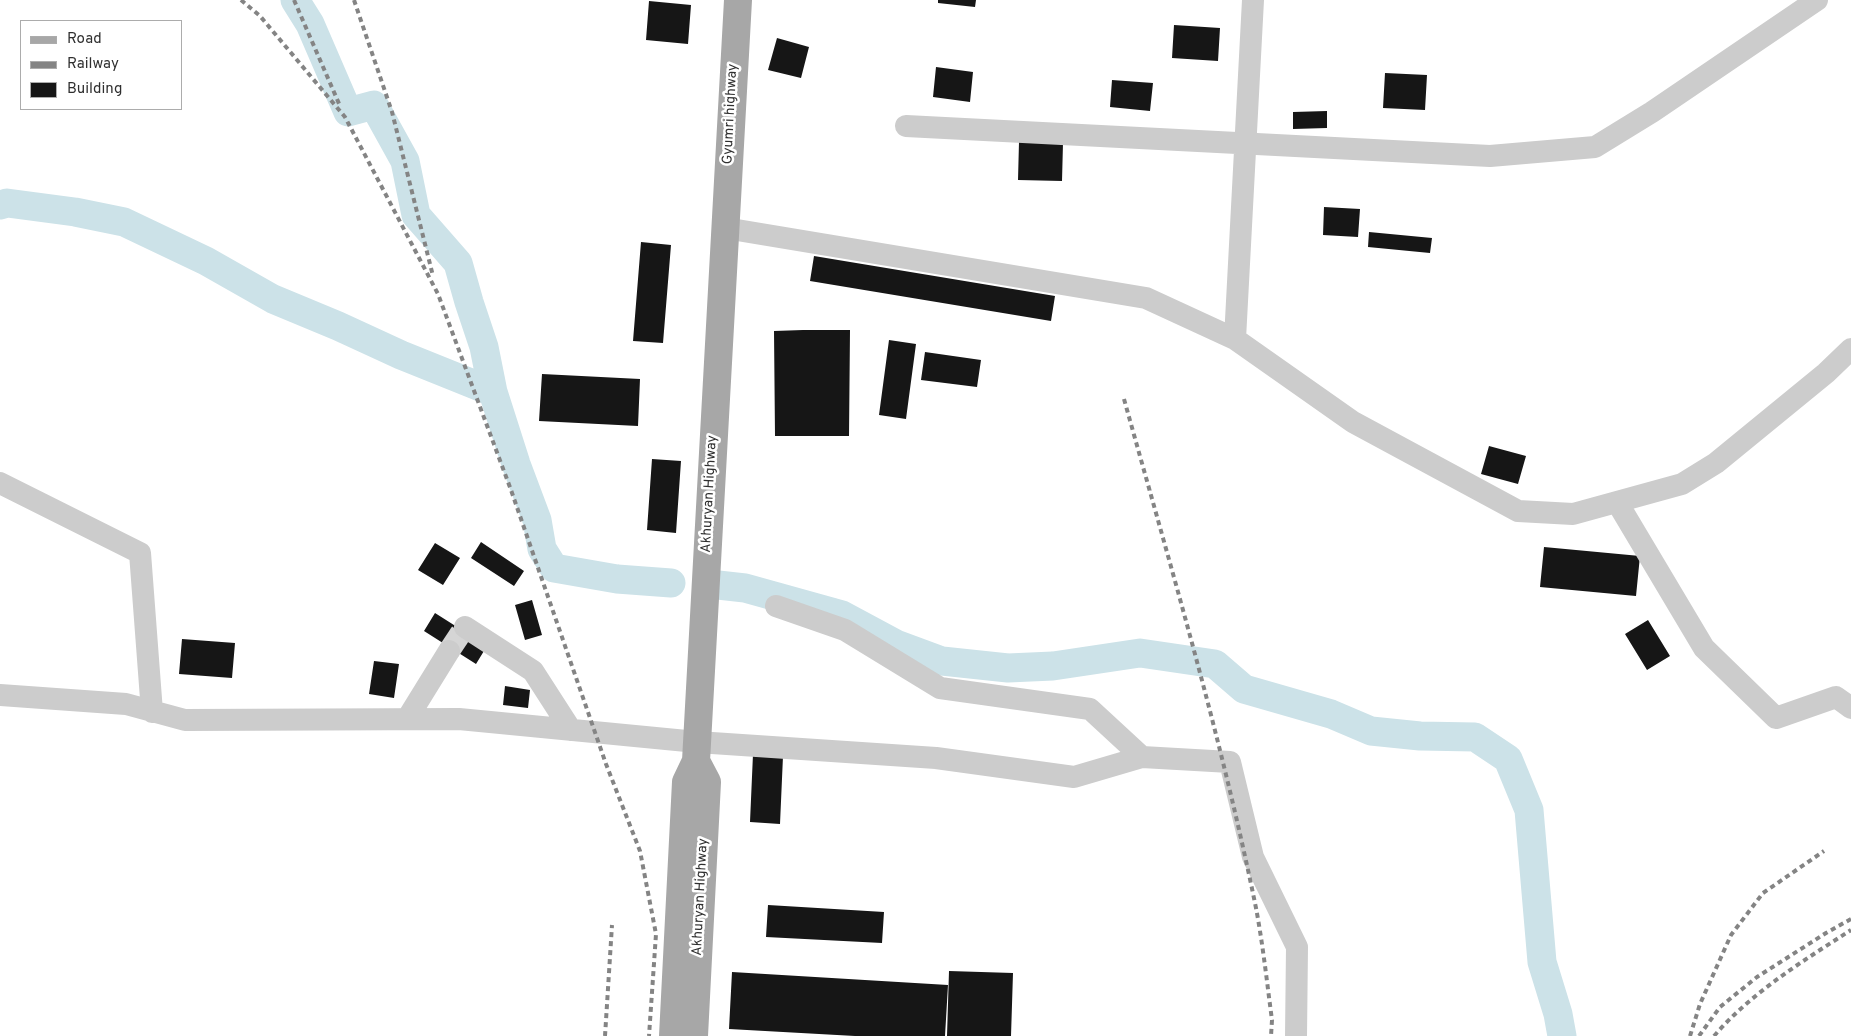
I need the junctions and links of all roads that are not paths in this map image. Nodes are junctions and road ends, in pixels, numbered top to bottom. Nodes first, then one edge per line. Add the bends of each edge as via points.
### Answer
1 (738, 0) edge
2 (1253, 0) edge
3 (1816, 0) edge
4 (906, 126) dead end
5 (1245, 143) junction
6 (725, 228) junction
7 (1235, 339) junction
8 (1851, 349) edge
9 (0, 482) edge
10 (1617, 502) junction
11 (776, 606) dead end
12 (465, 627) dead end
13 (449, 651) tunnel mouth
14 (0, 695) edge
15 (1846, 698) edge
16 (152, 712) junction
17 (407, 719) junction
18 (571, 730) junction
19 (696, 752) junction
20 (1142, 757) junction
21 (673, 1036) edge
22 (694, 1036) edge
23 (1296, 1036) edge

1 - 6 main road, Gyumri highway
2 - 5 street
3 - 5 street via 1652,112 1595,146 1490,156
4 - 5 street
5 - 7 street
6 - 7 street via 1146,298
6 - 19 main road, Akhuryan Highway
7 - 10 street via 1353,422 1518,511 1573,514
8 - 10 street via 1716,463 1682,484
9 - 16 street via 140,553
10 - 15 street via 1704,648 1776,718
11 - 20 street via 845,630 940,688 1090,709
12 - 18 street via 533,671
13 - 17 street
14 - 16 street via 126,704
16 - 17 street via 185,720
17 - 18 street via 459,719
18 - 19 street
19 - 20 street via 936,758 1074,777
19 - 21 main road, Akhuryan Highway via 686,782
19 - 22 main road, Akhuryan Highway via 707,782
20 - 23 street via 1230,762 1253,857 1297,947

